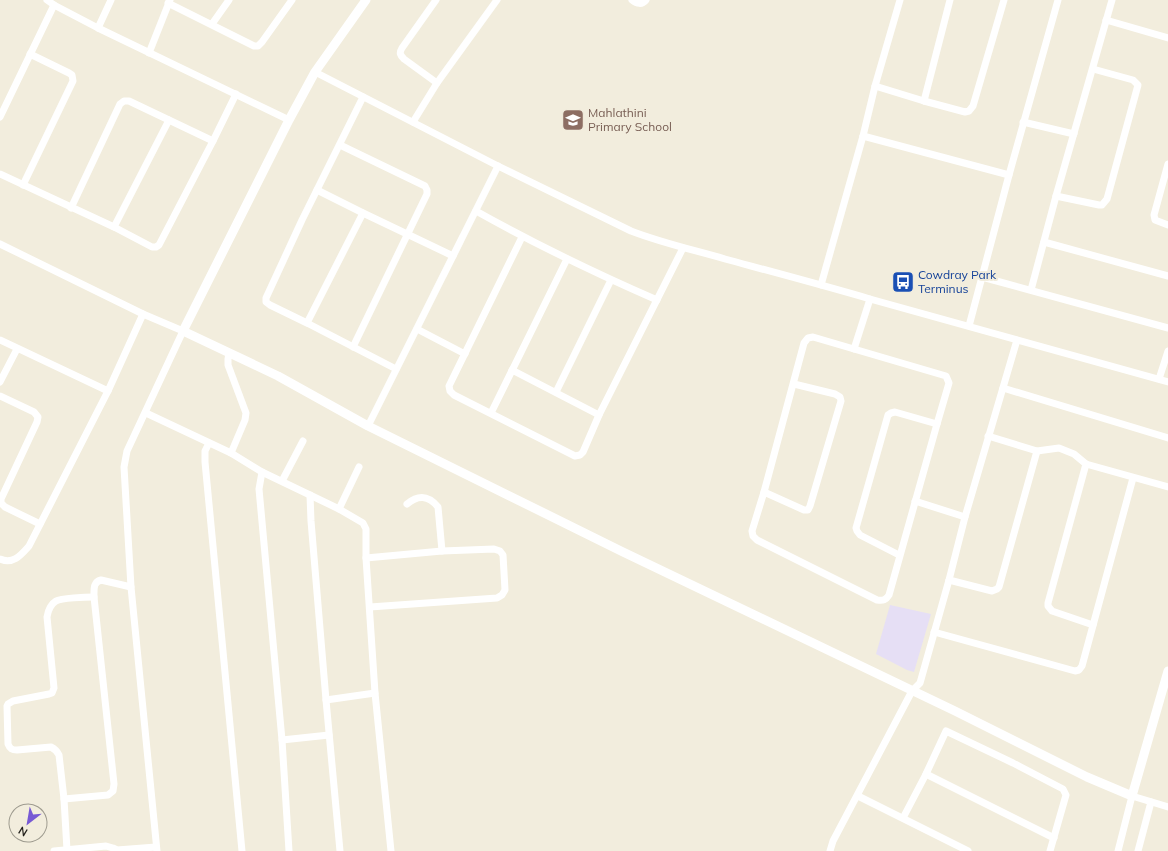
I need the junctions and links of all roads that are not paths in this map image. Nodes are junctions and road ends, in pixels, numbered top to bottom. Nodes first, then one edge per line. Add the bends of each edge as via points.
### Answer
1 (47, 0) edge
2 (111, 0) edge
3 (229, 0) edge
4 (292, 0) edge
5 (366, 0) edge
6 (436, 0) edge
7 (497, 0) edge
8 (632, 0) edge
9 (646, 0) edge
10 (900, 0) edge
11 (950, 0) edge
12 (1004, 0) edge
13 (1058, 0) edge
14 (1112, 0) edge
15 (169, 1) edge
16 (54, 5) junction
17 (1106, 20) junction
18 (212, 24) junction
19 (98, 28) junction
20 (1168, 38) edge
21 (149, 53) junction
22 (30, 54) junction
23 (1092, 69) junction
24 (315, 72) junction
25 (437, 83) junction
26 (875, 86) junction
27 (236, 94) junction
28 (363, 97) junction
29 (924, 101) junction
30 (0, 118) edge
31 (169, 120) junction
32 (289, 120) junction
33 (413, 122) junction
34 (1024, 122) junction
35 (1074, 134) junction
36 (863, 136) junction
37 (213, 141) junction
38 (340, 145) junction
39 (1168, 164) edge
40 (498, 166) junction
41 (0, 174) edge
42 (1008, 175) junction
43 (23, 185) junction
44 (317, 190) junction
45 (1056, 196) junction
46 (71, 208) junction
47 (476, 212) junction
48 (363, 213) junction
49 (1168, 225) edge
50 (114, 227) junction
51 (408, 234) junction
52 (522, 237) junction
53 (1044, 242) junction
54 (0, 244) edge
55 (683, 248) junction
56 (453, 256) junction
57 (567, 259) junction
58 (1168, 276) edge
59 (982, 277) junction
60 (611, 280) junction
61 (821, 285) junction
62 (1031, 290) junction
63 (870, 299) junction
64 (657, 300) junction
65 (143, 314) junction
66 (307, 323) junction
67 (969, 326) junction
68 (1168, 328) edge
69 (416, 329) junction
70 (183, 332) junction
71 (0, 340) edge
72 (1017, 340) junction
73 (353, 347) junction
74 (17, 349) junction
75 (854, 349) junction
76 (1168, 351) edge
77 (229, 353) junction
78 (465, 354) junction
79 (396, 369) junction
80 (512, 370) junction
81 (1159, 379) junction
82 (0, 382) edge
83 (1168, 382) edge
84 (794, 384) junction
85 (1003, 388) junction
86 (108, 391) junction
87 (556, 392) junction
88 (0, 396) edge
89 (146, 413) junction
90 (491, 413) junction
91 (598, 415) junction
92 (937, 424) junction
93 (368, 426) junction
94 (988, 436) junction
95 (1168, 438) edge
96 (303, 441) dead end
97 (209, 443) junction
98 (1037, 450) junction
99 (231, 453) junction
100 (1086, 464) junction
101 (359, 467) dead end
102 (262, 472) junction
103 (1133, 478) junction
104 (282, 482) junction
105 (1168, 487) edge
106 (764, 492) junction
107 (310, 495) junction
108 (915, 501) junction
109 (407, 504) dead end
110 (339, 509) junction
111 (965, 517) junction
112 (40, 524) junction
113 (442, 551) junction
114 (899, 556) junction
115 (366, 558) junction
116 (0, 559) edge
117 (949, 580) junction
118 (131, 587) junction
119 (94, 597) junction
120 (370, 607) junction
121 (1093, 625) junction
122 (934, 632) junction
123 (1168, 670) edge
124 (912, 691) junction
125 (375, 693) junction
126 (326, 700) junction
127 (329, 735) junction
128 (282, 740) junction
129 (926, 774) junction
130 (858, 796) junction
131 (1132, 796) junction
132 (64, 799) junction
133 (1151, 802) junction
134 (1168, 807) edge
135 (903, 818) junction
136 (1054, 838) junction
137 (156, 849) edge
138 (67, 850) junction
139 (117, 850) edge
140 (963, 850) edge
141 (54, 851) edge
142 (242, 851) edge
143 (289, 851) edge
144 (340, 851) edge
145 (391, 851) edge
146 (830, 851) edge
147 (1050, 851) edge
148 (1118, 851) edge
149 (1138, 851) edge

1 - 16 street
2 - 19 street
3 - 18 street
4 - 18 street via 258,46
5 - 24 street
6 - 25 street via 400,53 404,59
7 - 25 street
8 - 9 street via 643,3
10 - 26 street
11 - 29 street
12 - 29 street via 972,108 965,112
13 - 34 street
14 - 17 street
15 - 18 street
15 - 21 street
16 - 19 street
16 - 22 street
17 - 20 street
17 - 23 street
19 - 21 street
21 - 27 street
22 - 30 street
22 - 43 street via 72,75 73,81
23 - 35 street
23 - 45 street via 1132,80 1138,85 1107,199 1099,205
24 - 28 street
24 - 32 street
25 - 33 street
26 - 29 street
26 - 36 street
27 - 32 street
27 - 37 street
28 - 33 street
28 - 38 street
31 - 37 street
31 - 46 street via 128,101 120,104
31 - 50 street
32 - 70 street
33 - 40 street
34 - 35 street
34 - 42 street
35 - 45 street
36 - 42 street
36 - 61 street
37 - 50 street via 159,245 152,247
38 - 44 street
38 - 51 street via 425,186 427,194
39 - 49 street via 1154,215 1155,220
40 - 47 street
40 - 55 street via 631,231
41 - 43 street
42 - 59 street
43 - 46 street
44 - 48 street
44 - 66 street via 266,298 270,305
45 - 53 street
46 - 50 street
47 - 52 street
47 - 56 street
48 - 51 street
48 - 66 street
51 - 56 street
51 - 73 street
52 - 57 street
52 - 78 street
53 - 58 street
53 - 62 street
54 - 65 street
55 - 61 street
55 - 64 street
56 - 69 street
57 - 60 street
57 - 80 street
59 - 62 street
59 - 67 street
60 - 64 street
60 - 87 street
61 - 63 street
62 - 68 street
63 - 67 street
63 - 75 street
64 - 91 street
65 - 70 street
65 - 86 street
66 - 73 street
67 - 72 street
69 - 78 street
69 - 79 street
70 - 77 street
70 - 89 street
71 - 74 street
72 - 81 street
72 - 85 street
73 - 79 street
74 - 82 street
74 - 86 street
75 - 84 street via 813,336 808,338 804,343
75 - 92 street via 946,376 949,383
76 - 81 street
77 - 93 street via 284,379
77 - 99 street via 228,365 246,413 246,420
78 - 90 street via 449,386 450,391
79 - 93 street
80 - 87 street
80 - 90 street
81 - 83 street
84 - 106 street
84 - 106 street via 835,394 840,397 840,401 808,510
85 - 94 street
85 - 95 street
86 - 112 street
87 - 91 street
88 - 112 street via 34,412 38,417 1,503
89 - 97 street
89 - 118 street via 127,452 124,467
90 - 91 street via 575,456 583,452
92 - 108 street
92 - 114 street via 895,412 888,415 856,531
93 - 124 street
94 - 98 street
94 - 111 street
96 - 104 street
97 - 99 street
97 - 142 street via 205,451 205,462
98 - 100 street via 1060,448 1074,454
98 - 117 street via 999,587 992,590
99 - 102 street
100 - 103 street
100 - 121 street via 1048,603 1052,611
101 - 110 street
102 - 104 street
102 - 128 street via 259,489
103 - 105 street
103 - 121 street
104 - 107 street
106 - 114 street via 752,531 757,540 877,600 887,598
107 - 110 street
107 - 126 street
108 - 111 street
108 - 114 street
109 - 113 street via 420,496 434,502 438,507
110 - 115 street via 363,523 366,529
111 - 117 street
112 - 116 street via 22,554 14,560 5,562
113 - 115 street
113 - 120 street via 500,551 504,555 505,590 502,595 497,598
115 - 120 street
117 - 122 street
118 - 119 street via 97,581
118 - 137 street
119 - 132 street via 113,791 108,795
119 - 132 street via 57,600 52,604 47,617 54,688 52,693 13,700 7,706 10,748 54,749 59,755
120 - 125 street
121 - 122 street via 1082,666 1075,671
122 - 124 street via 920,683
123 - 131 street
124 - 130 street
124 - 131 street via 1087,777
125 - 126 street
125 - 145 street
126 - 127 street
127 - 128 street
127 - 144 street
128 - 143 street
129 - 135 street
129 - 136 street
129 - 136 street via 946,731 1013,763 1065,791
130 - 135 street
130 - 146 street
131 - 133 street
131 - 148 street
132 - 138 street
133 - 134 street
133 - 149 street
135 - 140 street
136 - 147 street
137 - 139 street
138 - 139 street via 106,846
138 - 141 street

